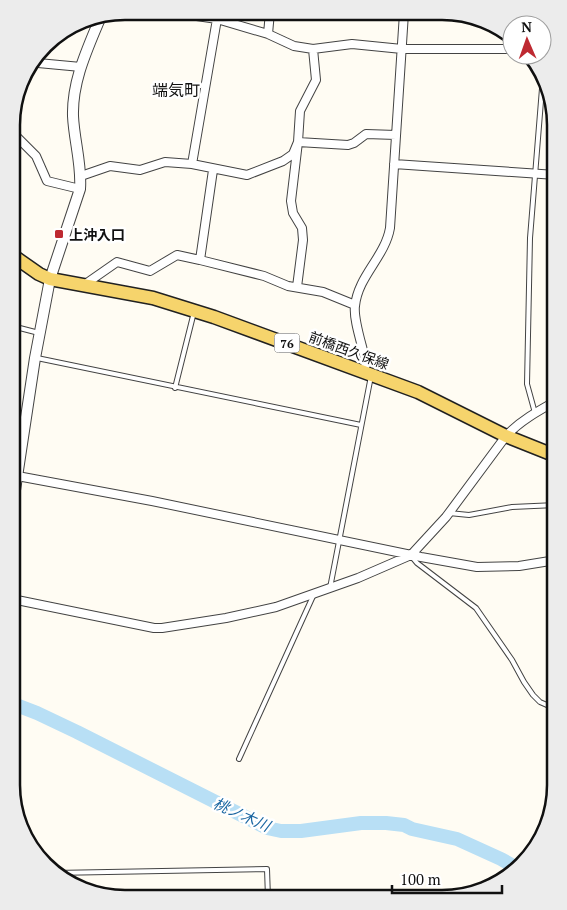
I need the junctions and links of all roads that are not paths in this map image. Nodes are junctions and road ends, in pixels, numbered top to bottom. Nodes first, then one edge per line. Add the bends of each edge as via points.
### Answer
1 (217, 20) edge
2 (220, 20) edge
3 (269, 20) edge
4 (404, 20) edge
5 (98, 24) edge
6 (268, 34) junction
7 (313, 49) junction
8 (402, 49) junction
9 (502, 49) edge
10 (41, 63) edge
11 (81, 67) junction
12 (541, 92) edge
13 (396, 135) junction
14 (20, 140) edge
15 (298, 142) junction
16 (192, 164) junction
17 (394, 164) junction
18 (213, 170) junction
19 (534, 173) junction
20 (547, 174) edge
21 (81, 176) junction
22 (80, 189) junction
23 (200, 260) junction
24 (20, 261) edge
25 (50, 279) junction
26 (84, 285) junction
27 (297, 287) junction
28 (355, 305) junction
29 (194, 310) junction
30 (20, 328) edge
31 (39, 333) junction
32 (35, 358) junction
33 (368, 373) junction
34 (175, 388) junction
35 (547, 406) edge
36 (535, 413) junction
37 (361, 425) junction
38 (20, 432) edge
39 (23, 433) junction
40 (506, 436) junction
41 (20, 447) edge
42 (547, 452) edge
43 (20, 477) edge
44 (547, 505) edge
45 (448, 513) junction
46 (338, 540) junction
47 (411, 555) junction
48 (547, 561) edge
49 (330, 588) junction
50 (315, 592) junction
51 (20, 601) edge
52 (547, 706) edge
53 (239, 759) dead end
54 (68, 873) edge
55 (268, 890) edge

1 - 16 street
2 - 6 street
3 - 6 street
4 - 8 street
5 - 11 street
6 - 7 street via 294,46
7 - 8 street via 352,44
7 - 15 street via 316,80 300,111
8 - 9 street
8 - 13 street
10 - 11 street
11 - 21 street via 73,108
12 - 19 lane
13 - 15 street via 366,134 348,145
13 - 17 street
14 - 22 street via 36,156 46,180
15 - 18 street via 293,154 283,162 247,175
15 - 27 street via 291,202 302,228
16 - 18 street
16 - 21 street via 165,162 140,170 110,166
17 - 19 street
17 - 28 street via 388,240 361,284
18 - 23 street
19 - 20 street
19 - 36 lane via 527,384
21 - 22 street
22 - 25 street
23 - 26 street via 177,256 150,271 117,262
23 - 27 street
24 - 25 main road, 前橋西久保線 / 76
25 - 26 main road, 前橋西久保線 / 76
25 - 31 street
26 - 29 main road, 前橋西久保線 / 76 via 153,298
27 - 28 street via 323,292
28 - 33 street
29 - 33 main road, 前橋西久保線 / 76
29 - 34 lane
30 - 31 lane
31 - 32 street
32 - 34 lane
32 - 39 street
33 - 37 lane
33 - 40 main road, 前橋西久保線 / 76 via 418,392
34 - 37 lane
35 - 36 street
36 - 40 street
37 - 46 lane
38 - 39 lane
39 - 41 street
40 - 42 main road, 前橋西久保線 / 76
40 - 45 street
43 - 46 street
44 - 45 lane via 512,507 469,515
45 - 47 street
46 - 47 street
46 - 49 lane
47 - 48 street via 477,567
47 - 49 street
47 - 52 lane via 476,608 533,695
49 - 50 street
50 - 51 street via 276,607 162,628
50 - 53 lane
54 - 55 lane via 267,868

